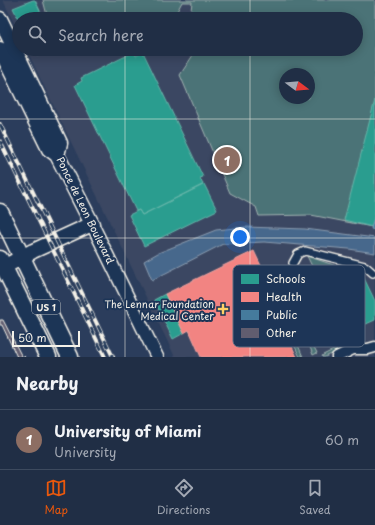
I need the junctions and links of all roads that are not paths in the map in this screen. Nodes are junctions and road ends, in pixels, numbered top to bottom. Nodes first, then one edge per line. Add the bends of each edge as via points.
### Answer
1 (0, 20) edge
2 (12, 45) edge
3 (0, 49) edge
4 (18, 56) edge
5 (57, 155) junction
6 (0, 212) edge
7 (92, 224) junction
8 (22, 258) junction
9 (293, 263) dead end
10 (1, 265) edge
11 (361, 265) edge
12 (365, 266) edge
13 (373, 273) dead end
14 (372, 348) edge
15 (48, 357) edge
16 (70, 357) edge
17 (157, 357) edge
18 (337, 357) edge
19 (360, 357) edge

1 - 2 main road, Ponce de Leon Boulevard
3 - 5 main road via 49,149
4 - 5 main road, Ponce de Leon Boulevard via 60,143
5 - 7 main road, Ponce de Leon Boulevard
6 - 8 highway, US 1
7 - 8 main road
7 - 17 street, Ponce de Leon Boulevard
8 - 10 main road
8 - 16 highway, US 1
9 - 11 street via 298,254 305,251
10 - 15 highway, US 1
12 - 13 street
14 - 18 street via 353,349
14 - 19 street

